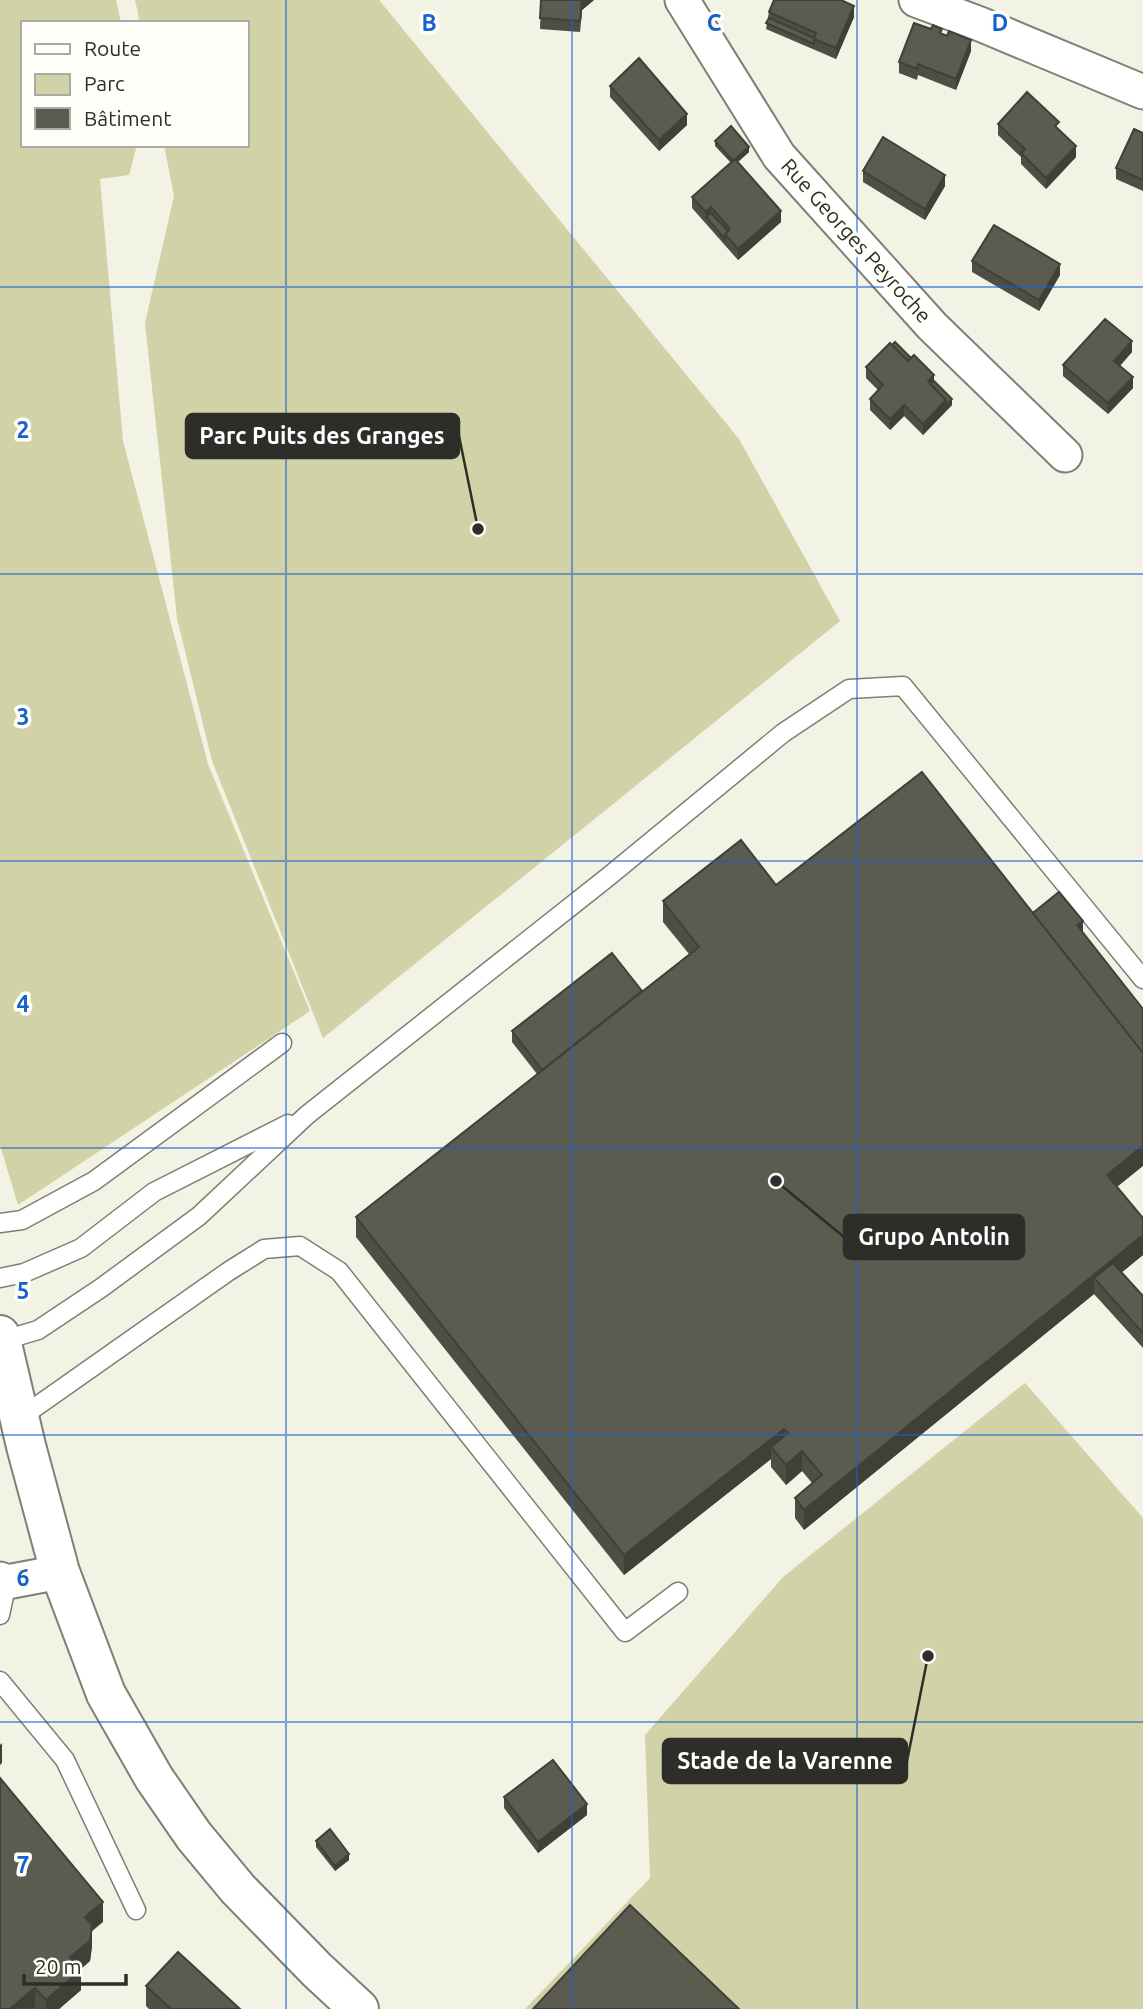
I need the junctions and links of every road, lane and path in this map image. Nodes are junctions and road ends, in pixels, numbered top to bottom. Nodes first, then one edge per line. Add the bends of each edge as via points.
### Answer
1 (682, 0) edge
2 (916, 0) edge
3 (1143, 92) edge
4 (1065, 455) dead end
5 (1143, 979) edge
6 (282, 1043) dead end
7 (307, 1115) junction
8 (0, 1223) edge
9 (0, 1278) edge
10 (1, 1338) edge
11 (20, 1418) junction
12 (60, 1572) junction
13 (3, 1581) edge
14 (678, 1592) dead end
15 (0, 1615) edge
16 (0, 1681) edge
17 (136, 1910) dead end
18 (359, 2009) edge

1 - 4 street, Rue Georges Peyroche via 779,156 932,326
2 - 3 street
5 - 7 lane via 903,686 849,689 783,733
6 - 8 lane via 94,1181 22,1220
7 - 9 lane via 154,1192 80,1248 24,1273
7 - 10 lane via 199,1216 101,1288 38,1330
10 - 11 main road
11 - 12 main road
11 - 14 lane via 264,1249 300,1246 339,1271 625,1632
12 - 13 street
12 - 18 main road via 106,1694 154,1778 238,1889
13 - 15 lane
16 - 17 lane via 65,1760

